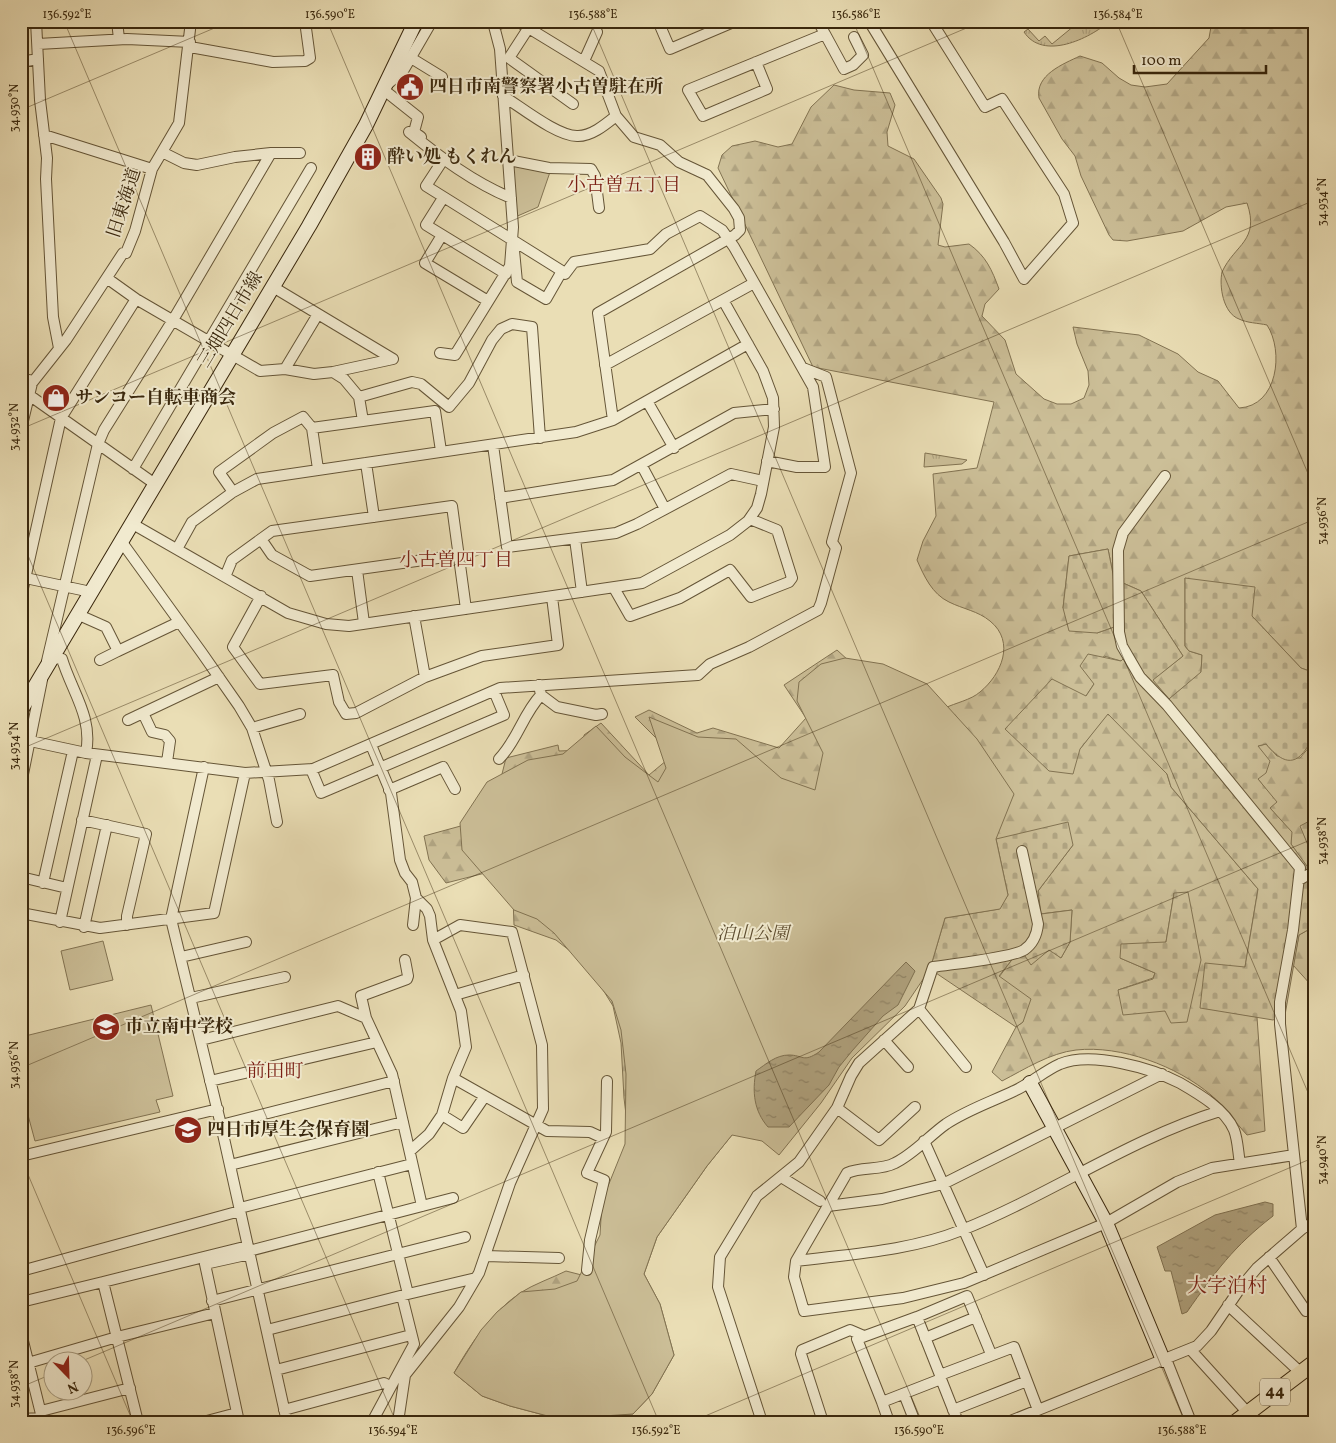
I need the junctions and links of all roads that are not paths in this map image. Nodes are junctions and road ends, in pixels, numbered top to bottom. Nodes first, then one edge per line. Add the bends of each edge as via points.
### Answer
1 (36, 21) edge
2 (117, 21) edge
3 (191, 21) edge
4 (305, 21) edge
5 (416, 21) edge
6 (432, 21) edge
7 (507, 21) edge
8 (517, 21) edge
9 (658, 21) edge
10 (736, 21) edge
11 (818, 21) edge
12 (869, 21) edge
13 (931, 21) edge
14 (492, 24) edge
15 (531, 24) edge
16 (597, 32) dead end
17 (825, 34) junction
18 (854, 38) dead end
19 (119, 39) junction
20 (38, 44) junction
21 (190, 45) junction
22 (500, 49) junction
23 (510, 55) junction
24 (411, 58) junction
25 (38, 59) junction
26 (584, 61) junction
27 (21, 62) edge
28 (756, 62) junction
29 (442, 77) dead end
30 (385, 88) junction
31 (503, 96) junction
32 (573, 104) dead end
33 (616, 116) junction
34 (409, 132) dead end
35 (44, 135) junction
36 (433, 144) dead end
37 (162, 152) junction
38 (270, 153) junction
39 (300, 153) dead end
40 (443, 160) junction
41 (508, 160) junction
42 (311, 168) dead end
43 (152, 169) junction
44 (443, 198) junction
45 (511, 198) junction
46 (599, 208) dead end
47 (442, 235) junction
48 (728, 239) junction
49 (513, 240) junction
50 (562, 271) junction
51 (506, 274) junction
52 (108, 279) junction
53 (754, 283) junction
54 (273, 287) junction
55 (136, 299) junction
56 (723, 300) junction
57 (488, 301) junction
58 (318, 314) junction
59 (173, 320) junction
60 (210, 341) junction
61 (748, 344) junction
62 (59, 348) junction
63 (440, 353) dead end
64 (232, 355) junction
65 (605, 365) junction
66 (286, 368) junction
67 (803, 368) junction
68 (334, 372) junction
69 (21, 380) edge
70 (32, 383) junction
71 (29, 395) junction
72 (360, 397) junction
73 (647, 401) junction
74 (774, 409) junction
75 (61, 418) junction
76 (613, 420) junction
77 (363, 421) junction
78 (312, 428) junction
79 (21, 429) edge
80 (540, 438) junction
81 (98, 444) junction
82 (493, 445) junction
83 (674, 448) junction
84 (441, 451) junction
85 (767, 461) junction
86 (366, 463) junction
87 (642, 466) junction
88 (318, 469) junction
89 (133, 470) junction
90 (1165, 476) dead end
91 (763, 481) junction
92 (155, 484) junction
93 (233, 492) junction
94 (500, 498) junction
95 (665, 509) junction
96 (847, 512) dead end
97 (374, 517) junction
98 (750, 519) junction
99 (131, 523) junction
100 (261, 539) junction
101 (575, 539) junction
102 (121, 541) junction
103 (836, 548) junction
104 (177, 549) junction
105 (459, 555) junction
106 (357, 570) junction
107 (23, 577) edge
108 (224, 577) junction
109 (65, 587) junction
110 (614, 588) junction
111 (91, 592) junction
112 (582, 592) junction
113 (260, 596) junction
114 (552, 596) junction
115 (21, 597) edge
116 (466, 609) junction
117 (79, 615) junction
118 (414, 616) junction
119 (180, 622) junction
120 (364, 623) junction
121 (118, 651) junction
122 (53, 658) junction
123 (100, 660) dead end
124 (43, 674) junction
125 (219, 677) junction
126 (424, 677) junction
127 (540, 690) junction
128 (494, 691) junction
129 (21, 710) edge
130 (143, 713) junction
131 (300, 714) dead end
132 (602, 714) dead end
133 (128, 720) dead end
134 (252, 728) junction
135 (26, 740) edge
136 (370, 745) junction
137 (73, 751) junction
138 (86, 753) junction
139 (97, 755) junction
140 (499, 759) dead end
141 (167, 762) junction
142 (204, 767) junction
143 (380, 768) junction
144 (311, 769) junction
145 (245, 773) junction
146 (266, 773) junction
147 (21, 784) edge
148 (455, 789) dead end
149 (389, 790) junction
150 (82, 820) junction
151 (276, 822) dead end
152 (107, 825) junction
153 (1022, 851) dead end
154 (1315, 871) edge
155 (21, 878) edge
156 (1299, 880) junction
157 (43, 882) junction
158 (67, 888) junction
159 (416, 898) junction
160 (21, 913) edge
161 (171, 918) junction
162 (60, 922) junction
163 (413, 925) dead end
164 (127, 926) junction
165 (84, 927) junction
166 (433, 940) junction
167 (246, 942) dead end
168 (181, 957) junction
169 (405, 960) dead end
170 (524, 975) junction
171 (285, 977) dead end
172 (455, 996) junction
173 (191, 998) junction
174 (920, 1009) junction
175 (366, 1018) junction
176 (201, 1040) junction
177 (884, 1040) junction
178 (377, 1042) junction
179 (908, 1067) dead end
180 (966, 1067) dead end
181 (1162, 1074) junction
182 (453, 1078) junction
183 (210, 1081) junction
184 (394, 1081) junction
185 (607, 1081) dead end
186 (1030, 1083) junction
187 (485, 1096) junction
188 (915, 1107) dead end
189 (837, 1108) junction
190 (218, 1109) junction
191 (1220, 1111) junction
192 (442, 1114) junction
193 (403, 1122) junction
194 (221, 1125) junction
195 (536, 1126) junction
196 (1055, 1129) junction
197 (603, 1138) junction
198 (924, 1141) junction
199 (410, 1152) junction
200 (1294, 1155) junction
201 (21, 1156) edge
202 (1240, 1163) junction
203 (412, 1164) junction
204 (230, 1165) junction
205 (378, 1172) junction
206 (1080, 1174) junction
207 (781, 1177) junction
208 (943, 1184) junction
209 (453, 1198) dead end
210 (824, 1204) junction
211 (422, 1206) junction
212 (240, 1210) junction
213 (389, 1214) junction
214 (1106, 1222) junction
215 (1310, 1228) edge
216 (963, 1230) junction
217 (465, 1237) dead end
218 (249, 1250) junction
219 (398, 1254) junction
220 (486, 1256) junction
221 (1269, 1257) junction
222 (559, 1258) dead end
223 (796, 1261) junction
224 (587, 1270) dead end
225 (21, 1271) edge
226 (984, 1275) junction
227 (476, 1278) junction
228 (104, 1282) junction
229 (258, 1290) junction
230 (405, 1295) junction
231 (212, 1301) junction
232 (21, 1302) edge
233 (1228, 1305) junction
234 (1306, 1311) dead end
235 (215, 1313) junction
236 (917, 1317) junction
237 (976, 1317) junction
238 (267, 1330) junction
239 (21, 1333) edge
240 (411, 1335) junction
241 (864, 1336) junction
242 (117, 1337) junction
243 (925, 1338) junction
244 (23, 1349) edge
245 (1190, 1349) junction
246 (991, 1354) junction
247 (1165, 1359) junction
248 (1315, 1362) edge
249 (28, 1363) junction
250 (276, 1370) junction
251 (1300, 1372) junction
252 (940, 1377) junction
253 (1026, 1381) junction
254 (390, 1386) junction
255 (130, 1388) junction
256 (904, 1394) junction
257 (882, 1402) junction
258 (284, 1410) junction
259 (953, 1410) junction
260 (1038, 1410) junction
261 (42, 1417) edge
262 (238, 1417) edge
263 (1242, 1417) edge
264 (21, 1419) edge
265 (138, 1422) edge
266 (203, 1422) edge
267 (287, 1422) edge
268 (372, 1422) edge
269 (398, 1422) edge
270 (762, 1422) edge
271 (823, 1422) edge
272 (889, 1422) edge
273 (915, 1422) edge
274 (958, 1422) edge
275 (1008, 1422) edge
276 (1191, 1422) edge

1 - 20 street
2 - 19 street
3 - 21 street, 旧東海道
4 - 21 street via 310,58 305,61 273,62
5 - 30 main road, 三畑四日市線
6 - 24 street
7 - 14 street
8 - 15 street
9 - 10 street via 670,49
11 - 17 street
12 - 13 street via 1024,279 1073,223 1067,199 1002,99 986,107
14 - 22 street
15 - 23 street
15 - 26 street
16 - 26 street
17 - 18 street via 844,69 863,55
17 - 28 street
19 - 20 street
19 - 21 street
20 - 25 street
21 - 37 street, 旧東海道 via 179,123
22 - 23 street
22 - 31 street
23 - 32 street via 509,58
24 - 29 street
24 - 30 street
25 - 27 street
25 - 35 street
26 - 33 street via 599,71
28 - 28 street via 688,90 703,116 767,89
30 - 36 street via 418,117 414,132
30 - 54 main road, 三畑四日市線
31 - 33 street via 566,136 588,134
31 - 41 street
33 - 48 street via 634,137 660,145 679,162 707,175 720,189 739,218 740,230
34 - 40 street
35 - 43 street
35 - 62 street via 53,317
37 - 38 street via 196,165
37 - 43 street, 旧東海道
38 - 39 street
38 - 59 street
40 - 44 street via 426,186
40 - 45 street
41 - 45 street
41 - 46 street via 549,168 591,169 595,176
42 - 60 street
43 - 52 street, 旧東海道 via 135,232 126,253
44 - 47 street via 426,225
44 - 49 street
45 - 49 street
47 - 51 street
47 - 57 street via 425,263
48 - 50 street via 722,230 700,216 666,234 650,249 574,262 565,274
48 - 53 street
48 - 65 street via 598,313
49 - 50 street
49 - 50 street via 518,282 546,299
49 - 51 street
51 - 57 street
52 - 55 street
52 - 62 street, 旧東海道
53 - 56 street
53 - 67 street
54 - 58 street
54 - 64 main road, 三畑四日市線
55 - 59 street
55 - 75 street
56 - 61 street
56 - 65 street
57 - 63 street via 455,355
58 - 66 street
58 - 68 street via 394,359
59 - 60 street
59 - 81 street
60 - 64 street
60 - 89 street
61 - 73 street
61 - 74 street via 769,385
62 - 70 street, 旧東海道
64 - 66 street via 260,371
64 - 92 main road, 三畑四日市線
65 - 76 street
66 - 68 street via 314,374
67 - 85 street via 813,387 826,467 797,467
67 - 103 street via 826,376 851,473 832,542
68 - 72 street
69 - 70 street
70 - 71 street, 旧東海道
71 - 75 street
71 - 79 street, 旧東海道
72 - 77 street
72 - 80 street via 412,382 421,384 449,407 469,383 501,328 512,324 532,327
73 - 76 street
73 - 83 street
74 - 83 street via 734,413
74 - 85 street
75 - 81 street
75 - 107 street
76 - 80 street via 576,432
77 - 78 street
77 - 84 street via 435,411
78 - 88 street
78 - 93 street via 303,417 273,433 219,472
80 - 82 street
81 - 89 street
81 - 109 street
82 - 84 street
82 - 94 street
83 - 87 street
84 - 86 street
85 - 91 street
86 - 88 street
86 - 97 street
87 - 94 street via 613,480 593,485
87 - 95 street
88 - 93 street via 257,479
89 - 92 street
90 - 156 street via 1122,533 1118,550 1122,646 1140,677 1292,856 1300,868
91 - 95 street via 731,474
91 - 98 street via 757,508
92 - 99 main road, 三畑四日市線
93 - 104 street via 192,522
94 - 101 street via 507,547
95 - 101 street via 616,533
96 - 103 street
97 - 100 street via 272,531
97 - 105 street via 452,506
98 - 110 street via 730,535 642,583
98 - 110 street via 776,530 792,578 789,582 751,597 730,570 680,598 630,616
99 - 102 main road, 三畑四日市線
99 - 104 street
100 - 106 street via 272,555 310,576
100 - 108 street via 232,560
101 - 112 street
102 - 111 main road, 三畑四日市線
102 - 119 street
103 - 127 street via 818,610 710,664 698,675
104 - 108 street
105 - 106 street
105 - 116 street
106 - 120 street
107 - 109 street
107 - 115 street
108 - 113 street
109 - 111 street
109 - 124 street
110 - 112 street
111 - 117 main road, 三畑四日市線
112 - 114 street
113 - 120 street via 299,618 349,626
113 - 126 street via 233,647 260,684 333,675 339,702 346,714 356,713
114 - 116 street
114 - 126 street via 558,645 482,656
116 - 118 street
117 - 121 street via 106,627
117 - 122 main road, 三畑四日市線
118 - 120 street
118 - 126 street
119 - 121 street
119 - 125 street
121 - 123 street
122 - 124 main road, 三畑四日市線
122 - 138 street via 62,659 86,719 89,736
124 - 129 main road, 三畑四日市線
124 - 135 street
125 - 130 street
125 - 134 street
127 - 128 street via 500,688
127 - 132 street via 557,707
127 - 140 street via 508,750
128 - 136 street
128 - 143 street via 504,715
130 - 133 street
130 - 141 street via 152,732 165,735 170,741
131 - 134 street
134 - 146 street
135 - 137 street
135 - 147 street
136 - 143 street
136 - 144 street
137 - 138 street
137 - 157 street
138 - 139 street
139 - 141 street
139 - 150 street
141 - 142 street
142 - 145 street
142 - 161 street
143 - 144 street via 321,793
143 - 149 street
144 - 146 street
145 - 146 street
145 - 161 street via 214,913
146 - 151 street
148 - 149 street via 443,767
149 - 159 street via 400,860 412,882
150 - 152 street
150 - 158 street
152 - 164 street via 146,834
152 - 165 street
153 - 174 street via 1038,924 1034,939 1016,952 933,967
154 - 156 street
155 - 157 street
156 - 200 street via 1280,1002
157 - 158 street
158 - 162 street
159 - 163 street
159 - 166 street via 430,916
160 - 162 street
161 - 164 street
161 - 168 street
162 - 165 street
164 - 165 street
166 - 170 street via 460,926 512,932
166 - 172 street
167 - 168 street
168 - 173 street
169 - 175 street via 406,980 361,996
170 - 172 street
170 - 195 street via 542,1045 542,1109
171 - 173 street
172 - 182 street via 461,1011 466,1047
173 - 176 street
174 - 177 street
174 - 180 street
175 - 176 street via 338,1006
175 - 178 street
176 - 183 street
177 - 179 street
177 - 189 street via 854,1070
178 - 183 street
178 - 184 street
181 - 186 street via 1129,1064 1072,1061 1053,1068
181 - 191 street via 1198,1094
181 - 196 street
182 - 187 street
182 - 192 street
183 - 190 street
184 - 193 street
184 - 194 street
185 - 197 street via 606,1132
186 - 196 main road
186 - 198 street via 958,1116
187 - 192 street via 463,1128
187 - 195 street
188 - 189 street via 879,1140
189 - 207 street via 799,1162
190 - 194 street
190 - 201 street
191 - 202 street via 1233,1128
191 - 206 street via 1160,1133
192 - 199 street via 429,1134
193 - 199 street
193 - 204 street
194 - 204 street
195 - 197 street via 547,1131 590,1132
195 - 220 street via 510,1183
196 - 206 main road
196 - 208 street
197 - 224 street via 587,1173 604,1180 590,1240
198 - 208 street
198 - 210 street via 889,1166 847,1173
199 - 203 street
200 - 202 street
200 - 215 street
202 - 214 street via 1212,1168 1177,1182
203 - 205 street
203 - 211 street
204 - 212 street
205 - 212 street
205 - 213 street
206 - 214 main road
206 - 216 street
207 - 210 street
207 - 270 street via 757,1196 720,1257 718,1287
208 - 210 street via 898,1196
208 - 216 street
209 - 211 street
210 - 223 street
211 - 213 street
212 - 218 street
212 - 225 street
213 - 218 street
213 - 219 street
214 - 226 street
214 - 247 main road
215 - 221 street
216 - 223 street via 905,1246
216 - 226 street
217 - 219 street
218 - 228 street
218 - 229 street
218 - 231 street via 205,1264
219 - 229 street
219 - 230 street
220 - 222 street
220 - 227 street
221 - 233 street
221 - 234 street
223 - 226 street via 794,1277 804,1311 917,1295
227 - 230 street
227 - 269 street via 459,1307 405,1375
228 - 232 street
228 - 242 street
229 - 231 street
229 - 238 street
230 - 238 street
230 - 240 street
231 - 235 street
233 - 245 street via 1203,1340
233 - 251 street
235 - 242 street
235 - 262 street
236 - 237 street via 967,1296
236 - 241 street
236 - 243 street
237 - 243 street
237 - 246 street
238 - 250 street
239 - 244 street
240 - 250 street
240 - 254 street via 414,1344
241 - 257 street via 857,1339
241 - 271 street via 850,1330 802,1350
242 - 249 street
242 - 255 street
243 - 252 street
244 - 249 street
245 - 247 street
245 - 263 street
246 - 252 street
246 - 253 street via 1014,1347
247 - 260 street
247 - 276 street
248 - 251 main road, 44
249 - 261 street
250 - 258 street
251 - 263 main road, 44
252 - 256 street
252 - 259 street
253 - 259 street
253 - 260 street
254 - 258 street via 384,1383
254 - 268 street
255 - 261 street
255 - 265 street
256 - 257 street
256 - 273 street
257 - 272 street
258 - 267 street
259 - 274 street
260 - 275 street
261 - 264 street
262 - 266 street

